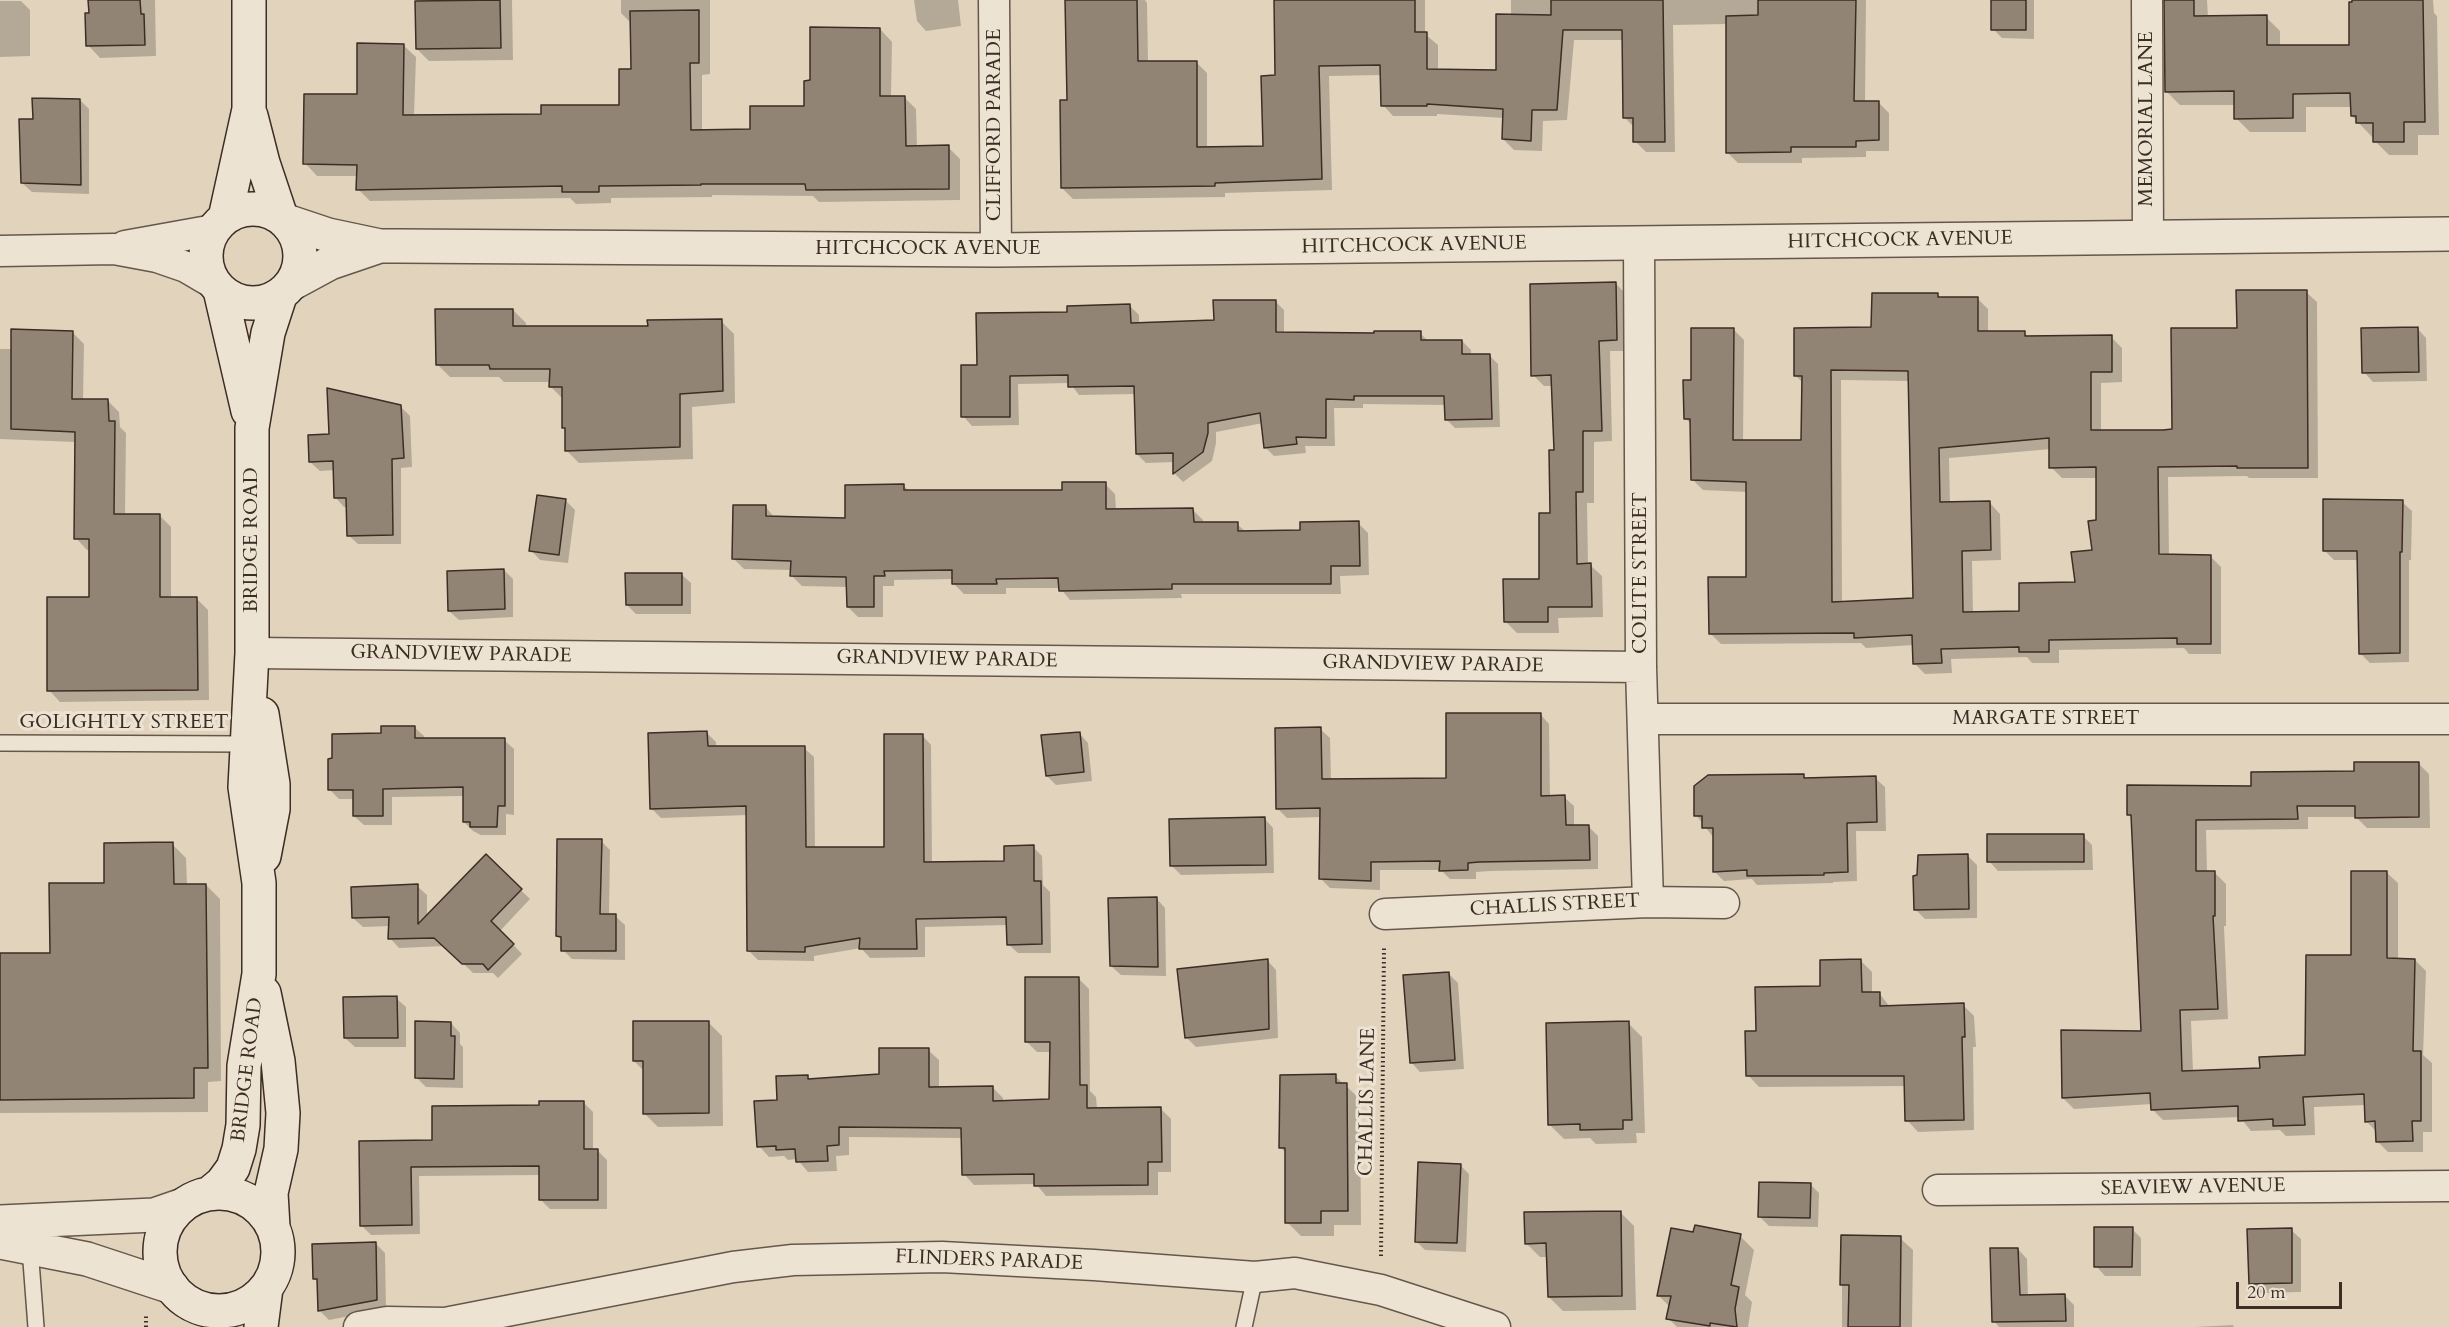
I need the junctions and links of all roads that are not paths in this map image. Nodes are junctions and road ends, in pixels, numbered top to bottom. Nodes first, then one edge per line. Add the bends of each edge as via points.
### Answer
1 (249, 0) edge
2 (994, 0) edge
3 (2147, 0) edge
4 (249, 109) junction
5 (283, 219) junction
6 (220, 224) junction
7 (2449, 234) edge
8 (2148, 238) junction
9 (1638, 244) junction
10 (380, 246) junction
11 (114, 249) junction
12 (996, 249) junction
13 (0, 251) edge
14 (217, 287) junction
15 (286, 289) junction
16 (252, 428) junction
17 (252, 653) junction
18 (1641, 666) junction
19 (1644, 719) junction
20 (2449, 719) edge
21 (0, 743) edge
22 (247, 744) junction
23 (259, 883) junction
24 (1648, 902) junction
25 (1724, 903) dead end
26 (1385, 914) road end
27 (260, 974) junction
28 (2449, 1186) edge
29 (1938, 1190) dead end
30 (197, 1199) junction
31 (273, 1227) junction
32 (15, 1233) edge
33 (1255, 1277) junction
34 (180, 1304) edge
35 (268, 1312) edge
36 (474, 1322) edge
37 (36, 1327) edge
38 (359, 1327) edge
39 (1244, 1327) edge
40 (1495, 1327) edge

1 - 4 street
2 - 12 street, CLIFFORD PARADE
3 - 8 street, MEMORIAL LANE
4 - 5 street
4 - 6 street
5 - 6 street via 267,210 252,208 238,211
5 - 10 street, HITCHCOCK AVENUE via 328,235
5 - 15 street via 296,235 300,251 299,267
6 - 11 street
6 - 14 street via 208,243 206,257 208,272
7 - 8 street, HITCHCOCK AVENUE
8 - 9 street, HITCHCOCK AVENUE
9 - 12 street, HITCHCOCK AVENUE
9 - 18 street, COLITE STREET
10 - 12 street, HITCHCOCK AVENUE
10 - 15 street, HITCHCOCK AVENUE via 330,263
11 - 13 street
11 - 14 street via 157,256 186,267
14 - 15 street via 233,300 249,304 265,303
14 - 16 street, BRIDGE ROAD
15 - 16 street, BRIDGE ROAD via 268,333
16 - 17 street, BRIDGE ROAD
17 - 18 street, GRANDVIEW PARADE
17 - 22 street, BRIDGE ROAD
17 - 23 street, BRIDGE ROAD via 273,784 273,809
18 - 19 street, COLITE STREET
19 - 20 street, MARGATE STREET
19 - 24 street, COLITE STREET
21 - 22 lane, GOLIGHTLY STREET
22 - 23 street, BRIDGE ROAD via 245,787
23 - 27 street, BRIDGE ROAD
24 - 25 street, CHALLIS STREET
24 - 26 street, CHALLIS STREET
27 - 30 street, BRIDGE ROAD via 244,1066 239,1149 233,1168 222,1183
27 - 31 street, BRIDGE ROAD via 278,1061 283,1113 281,1149 271,1193
28 - 29 street, SEAVIEW AVENUE
30 - 31 street via 229,1194 247,1200 262,1211
30 - 32 street via 154,1215
30 - 34 street via 170,1219 161,1244 164,1270
31 - 35 street via 278,1248
32 - 34 street via 116,1267
32 - 37 lane
33 - 36 street, FLINDERS PARADE via 942,1257 793,1260 733,1267
33 - 39 lane
33 - 40 street, FLINDERS PARADE via 1295,1273 1381,1290
34 - 35 street via 217,1311 235,1309 252,1301
36 - 38 street, FLINDERS PARADE via 396,1322

